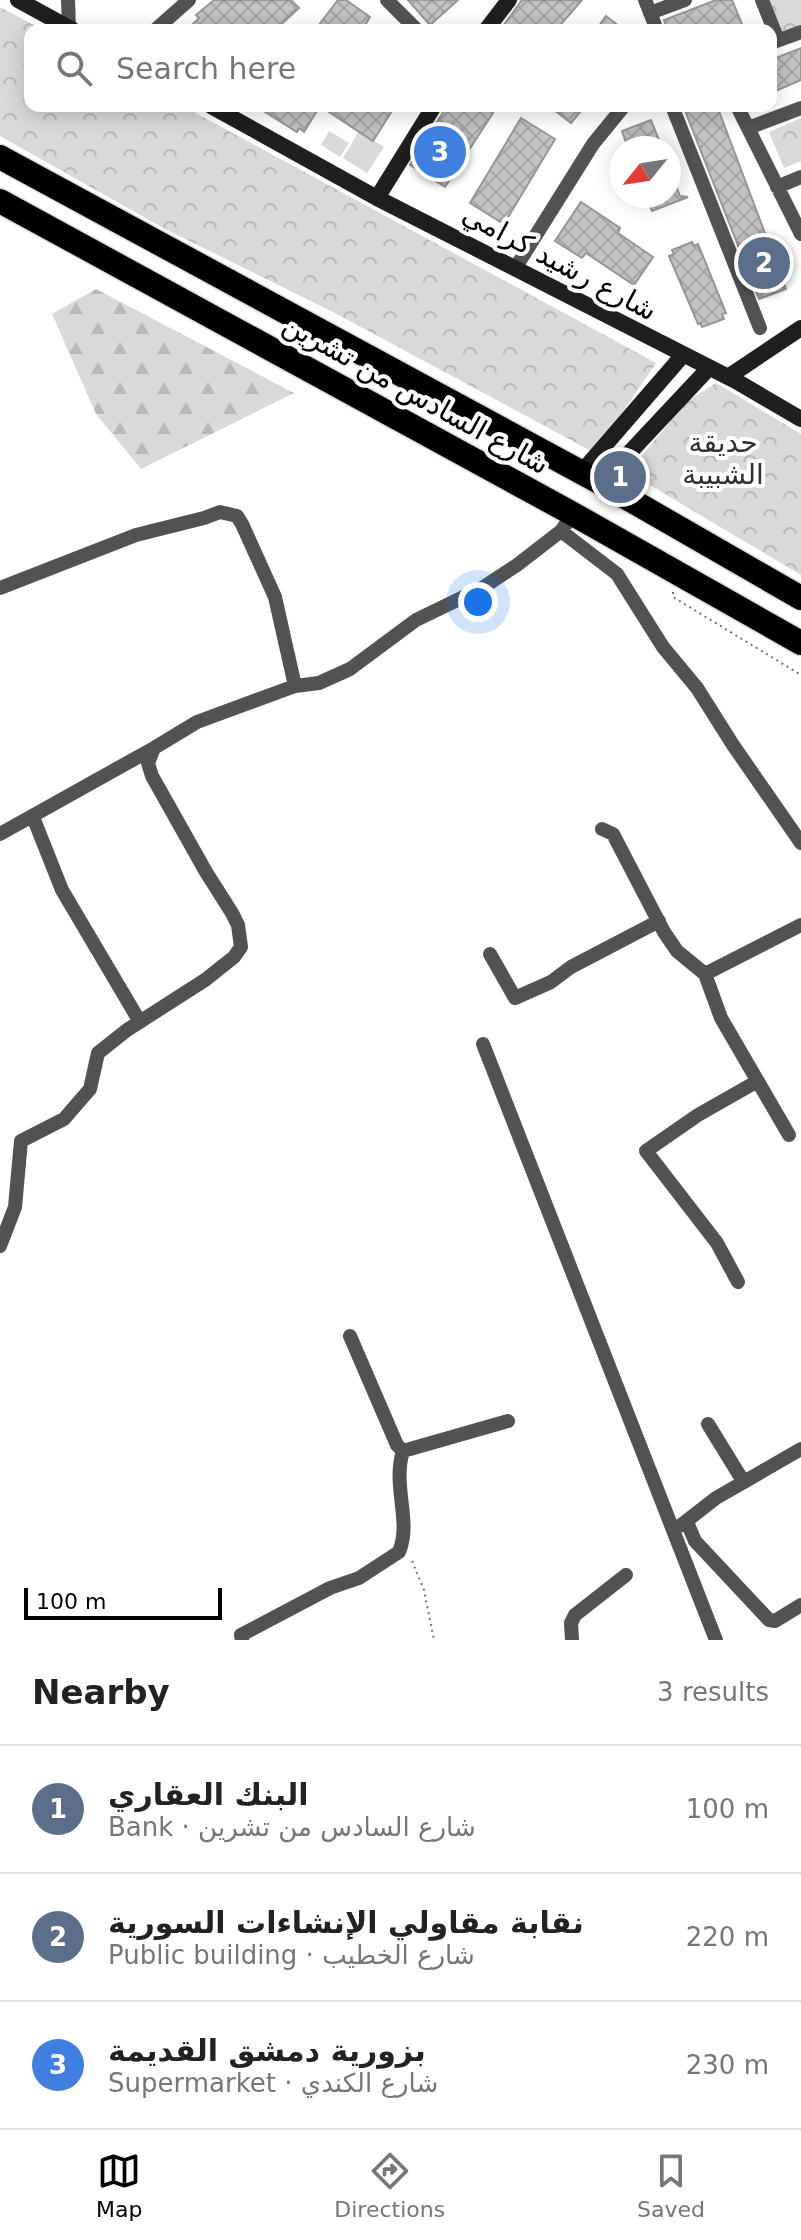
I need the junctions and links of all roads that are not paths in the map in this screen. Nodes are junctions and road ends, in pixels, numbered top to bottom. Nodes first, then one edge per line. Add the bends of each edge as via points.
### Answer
1 (18, 0) edge
2 (68, 0) edge
3 (189, 0) edge
4 (387, 0) edge
5 (509, 0) edge
6 (685, 0) edge
7 (762, 0) edge
8 (648, 6) edge
9 (62, 24) edge
10 (70, 24) edge
11 (162, 24) edge
12 (411, 24) edge
13 (491, 24) edge
14 (770, 24) edge
15 (801, 32) edge
16 (777, 40) edge
17 (801, 108) edge
18 (222, 112) edge
19 (430, 112) edge
20 (619, 112) edge
21 (674, 112) edge
22 (740, 112) edge
23 (748, 128) junction
24 (0, 157) edge
25 (801, 177) edge
26 (777, 187) junction
27 (377, 198) junction
28 (0, 201) edge
29 (801, 234) edge
30 (516, 267) junction
31 (760, 328) dead end
32 (801, 328) edge
33 (801, 337) edge
34 (683, 355) junction
35 (708, 369) junction
36 (732, 379) junction
37 (801, 419) edge
38 (590, 479) junction
39 (567, 523) junction
40 (0, 588) edge
41 (801, 598) edge
42 (801, 643) edge
43 (295, 686) junction
44 (154, 748) junction
45 (33, 817) junction
46 (602, 829) dead end
47 (0, 834) edge
48 (801, 843) edge
49 (659, 921) junction
50 (801, 925) edge
51 (490, 954) dead end
52 (705, 974) junction
53 (140, 1022) junction
54 (483, 1044) dead end
55 (756, 1082) junction
56 (789, 1135) dead end
57 (0, 1246) edge
58 (738, 1282) dead end
59 (350, 1336) dead end
60 (508, 1421) dead end
61 (708, 1424) dead end
62 (801, 1449) edge
63 (403, 1451) junction
64 (743, 1481) junction
65 (687, 1522) junction
66 (674, 1531) junction
67 (626, 1575) dead end
68 (801, 1605) edge
69 (242, 1640) edge
70 (572, 1640) edge
71 (716, 1640) edge

1 - 9 main road
2 - 10 street
3 - 11 street
4 - 12 street
5 - 13 main road
6 - 8 street
7 - 14 street
15 - 16 street
17 - 23 street
18 - 27 main road, شارع رشيد كرامي
19 - 27 main road
20 - 30 street via 593,144
21 - 31 street
22 - 23 street
23 - 26 street
24 - 38 highway, شارع السادس من تشرين
25 - 26 street
26 - 29 street
27 - 30 main road, شارع رشيد كرامي
28 - 39 highway, شارع السادس من تشرين
30 - 34 main road, شارع رشيد كرامي
32 - 36 main road
33 - 36 main road
34 - 35 main road, شارع رشيد كرامي
34 - 38 main road
35 - 36 main road, شارع رشيد كرامي
35 - 38 main road
36 - 37 main road, شارع رشيد كرامي
38 - 41 highway, شارع السادس من تشرين
39 - 42 highway, شارع السادس من تشرين via 675,572
39 - 43 street via 532,555 395,633 350,669 319,683
39 - 48 street via 617,574
40 - 43 street via 136,535 230,512 242,524 275,597
43 - 44 street via 197,722
44 - 45 street
44 - 53 street via 148,763 152,776 232,913 241,947 205,980
45 - 47 street
45 - 53 street via 62,890
46 - 49 street via 613,834
49 - 51 street via 515,998
49 - 52 street via 677,951
50 - 52 street
52 - 55 street via 721,1018
53 - 57 street via 98,1053 90,1089 64,1119 21,1141 15,1207
54 - 66 street
55 - 56 street
55 - 58 street via 646,1151 717,1243
59 - 63 street
60 - 63 street
61 - 64 street
62 - 64 street
63 - 69 street via 398,1476 404,1533 399,1552 359,1578 241,1635
64 - 65 street
65 - 66 street
65 - 68 street via 695,1541 769,1620
66 - 71 street
67 - 70 street via 575,1615

